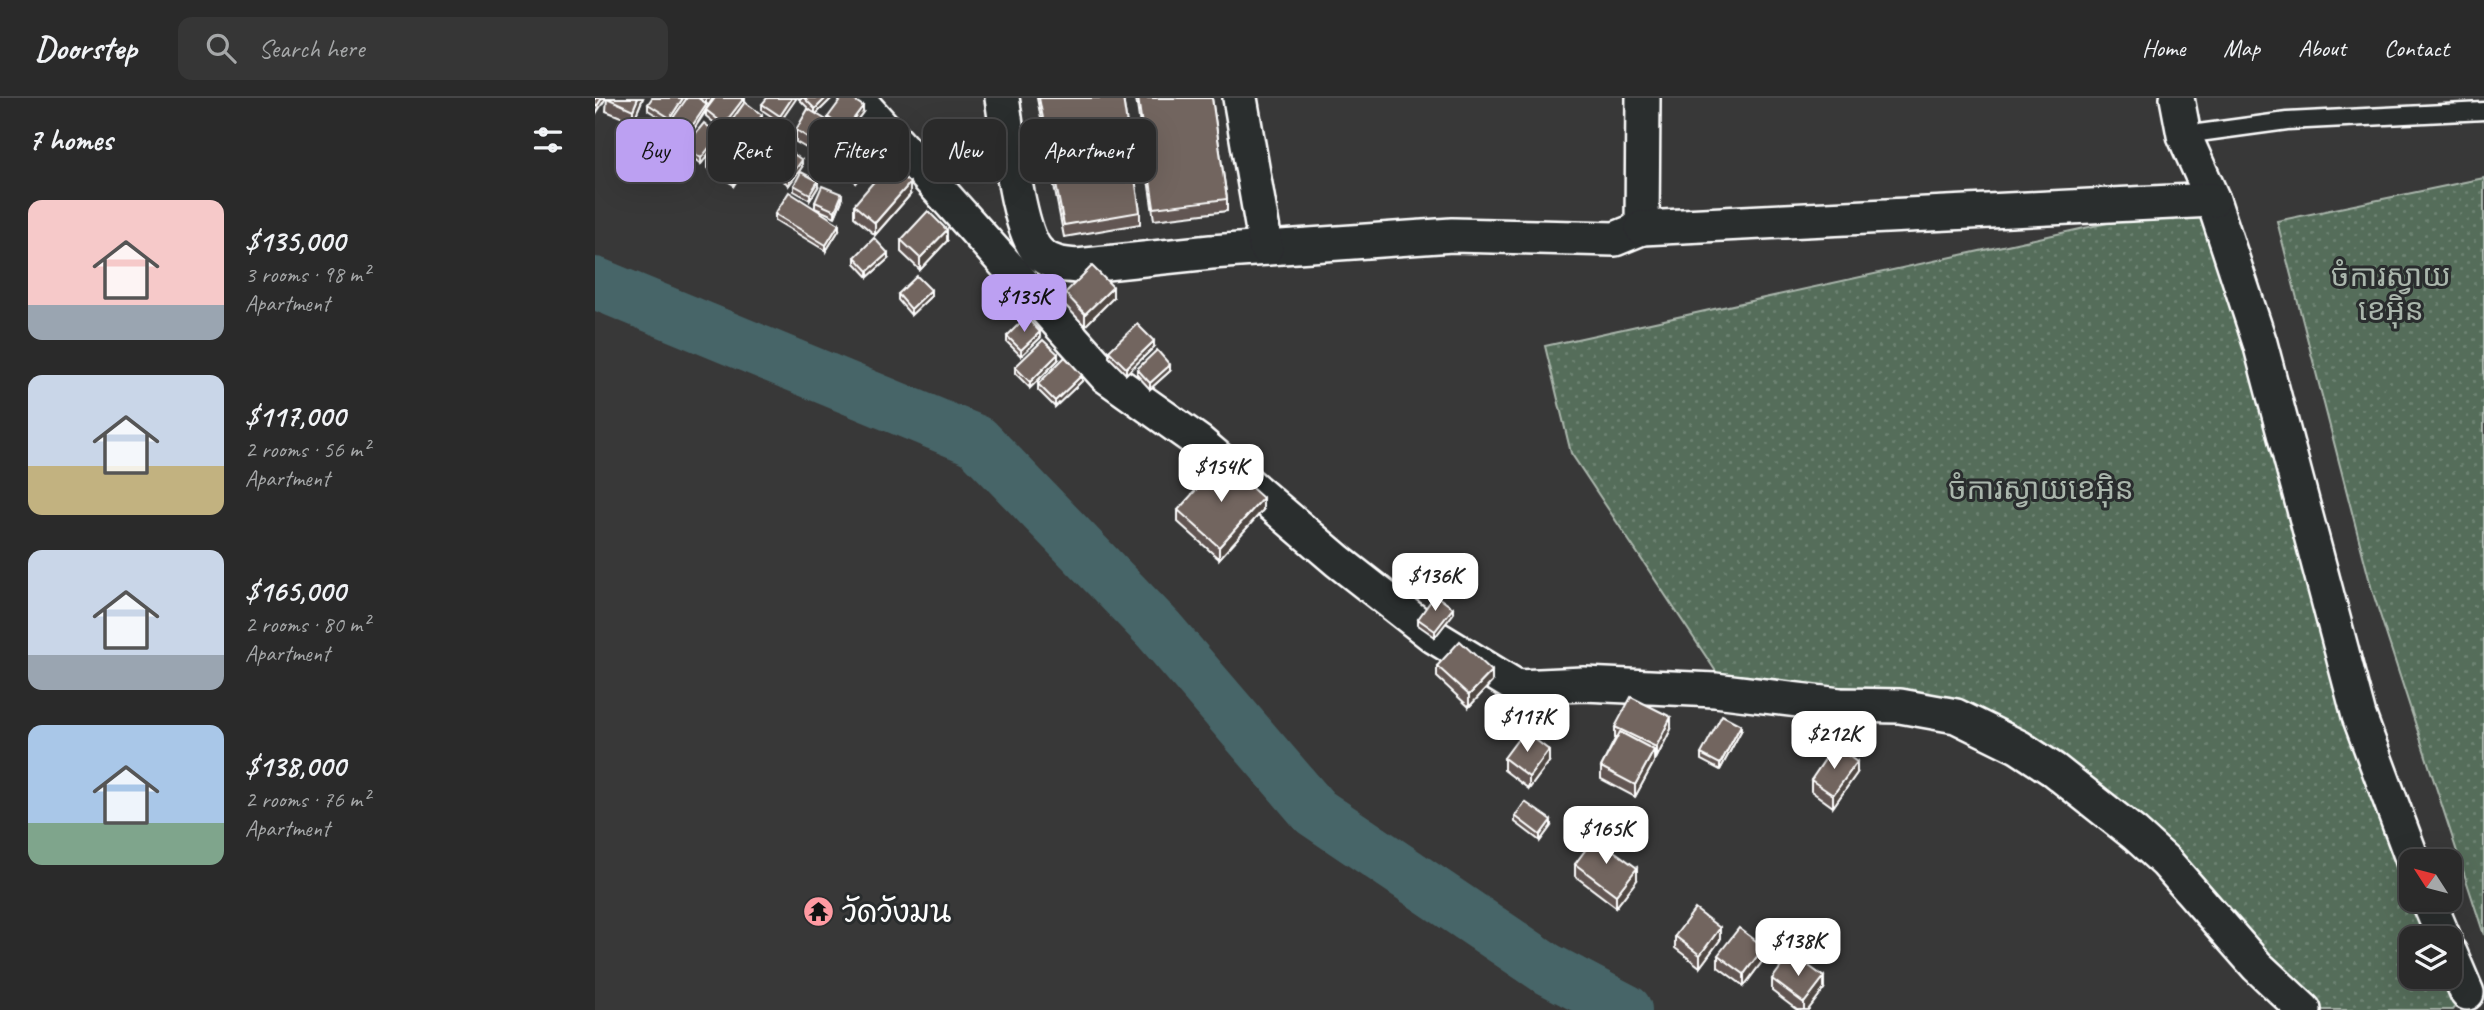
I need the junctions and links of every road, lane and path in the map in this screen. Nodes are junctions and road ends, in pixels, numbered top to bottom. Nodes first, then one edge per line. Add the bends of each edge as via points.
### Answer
1 (857, 98) edge
2 (1002, 98) edge
3 (1240, 98) edge
4 (1643, 98) edge
5 (2177, 98) edge
6 (2484, 111) edge
7 (2184, 135) junction
8 (2213, 200) junction
9 (1642, 228) junction
10 (1266, 248) junction
11 (2409, 849) edge
12 (2304, 1010) edge

1 - 12 street via 1106,376 1199,442 1435,637 1517,687 1584,684 1715,690 1840,705 1900,706 1956,716 2054,770 2135,834
2 - 10 street via 1022,217 1028,238 1040,255 1057,264 1077,266
3 - 10 street
4 - 9 street
5 - 7 street
6 - 7 lane via 2287,121
7 - 8 street
8 - 9 street
8 - 11 street via 2260,343 2359,716
9 - 10 street via 1615,239 1452,235

